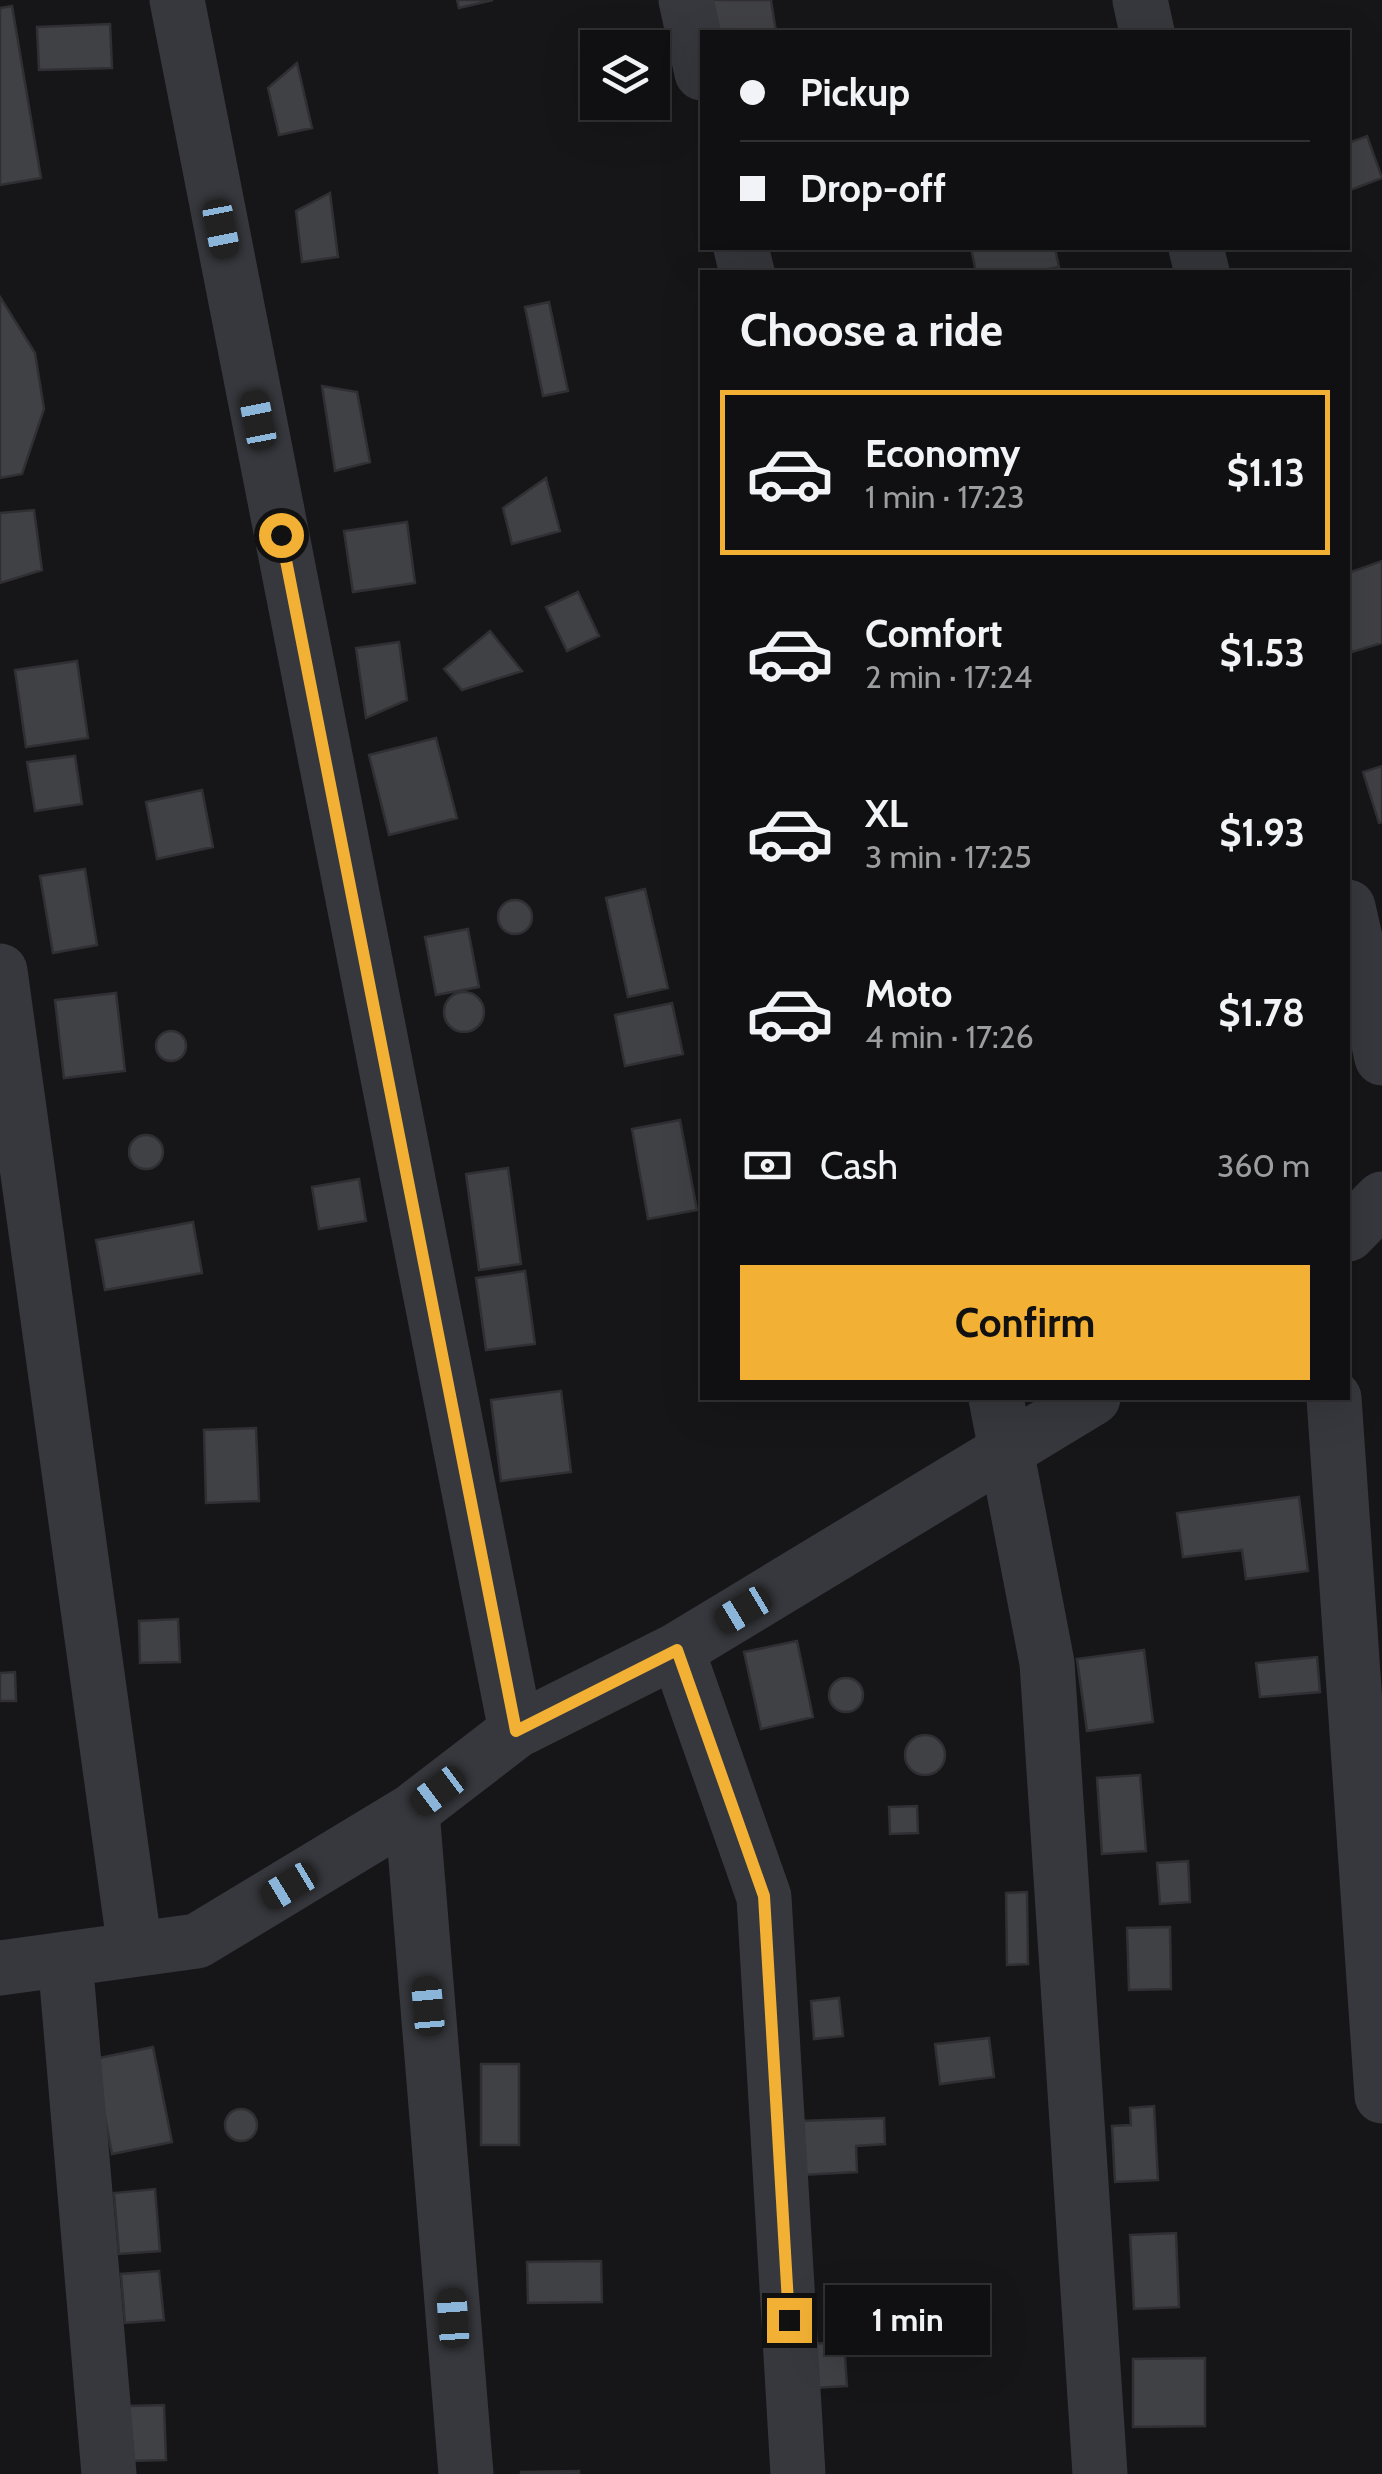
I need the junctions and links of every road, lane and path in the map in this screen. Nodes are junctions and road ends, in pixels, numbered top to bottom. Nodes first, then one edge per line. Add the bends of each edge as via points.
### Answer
1 (176, 0) edge
2 (686, 0) edge
3 (1140, 0) edge
4 (1147, 30) edge
5 (700, 64) edge
6 (1350, 916) edge
7 (0, 971) edge
8 (1382, 1058) edge
9 (1382, 1199) edge
10 (1350, 1232) edge
11 (996, 1400) edge
12 (1091, 1400) edge
13 (1334, 1400) edge
14 (1008, 1450) junction
15 (677, 1650) junction
16 (516, 1731) junction
17 (412, 1811) junction
18 (135, 1950) junction
19 (65, 1959) junction
20 (0, 1968) edge
21 (1382, 2096) edge
22 (109, 2474) edge
23 (466, 2474) edge
24 (798, 2474) edge
25 (1100, 2474) edge

1 - 16 street
2 - 5 street
3 - 4 street
6 - 8 street
7 - 18 street
9 - 10 street
11 - 14 street
12 - 14 street
13 - 21 street
14 - 15 street
14 - 25 street via 1047,1663
15 - 16 street
15 - 24 street via 764,1896
16 - 17 street
17 - 18 street via 197,1941
17 - 23 street
18 - 19 street
19 - 20 street
19 - 22 street

